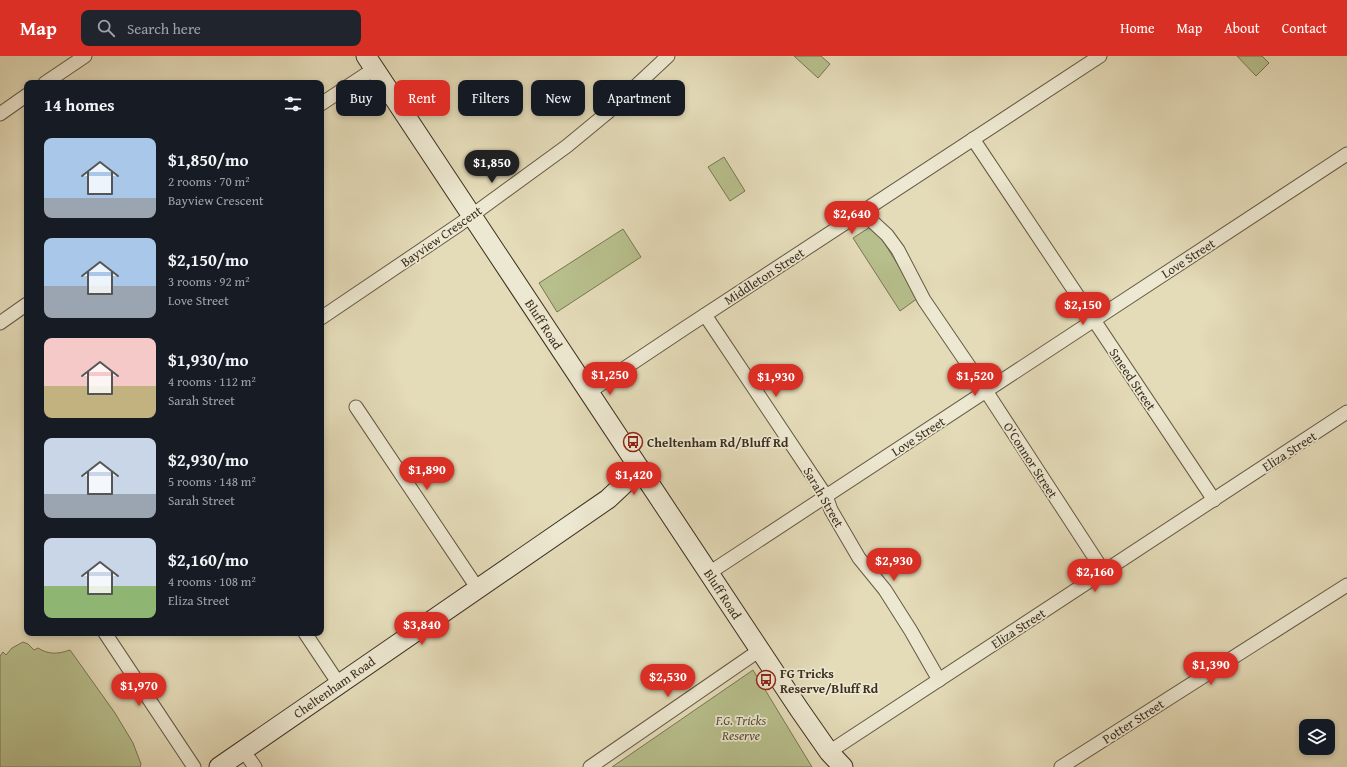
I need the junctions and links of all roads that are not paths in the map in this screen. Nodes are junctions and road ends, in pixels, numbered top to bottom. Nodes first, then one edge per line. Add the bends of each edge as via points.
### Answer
1 (85, 56) edge
2 (668, 56) edge
3 (1100, 56) edge
4 (372, 61) edge
5 (49, 80) edge
6 (24, 97) edge
7 (324, 101) edge
8 (0, 114) edge
9 (973, 139) junction
10 (1347, 154) edge
11 (865, 211) junction
12 (472, 215) junction
13 (24, 306) edge
14 (705, 315) junction
15 (324, 316) edge
16 (1093, 320) junction
17 (0, 323) edge
18 (986, 391) junction
19 (589, 392) junction
20 (356, 407) dead end
21 (1347, 412) edge
22 (644, 474) junction
23 (826, 496) junction
24 (1214, 500) junction
25 (1104, 572) junction
26 (709, 573) junction
27 (1347, 584) edge
28 (478, 589) junction
29 (107, 636) edge
30 (307, 636) edge
31 (760, 650) junction
32 (939, 680) junction
33 (339, 684) junction
34 (243, 750) junction
35 (831, 760) edge
36 (194, 767) edge
37 (219, 767) edge
38 (255, 767) edge
39 (590, 767) edge
40 (843, 767) edge
41 (1061, 767) edge

1 - 5 street
2 - 12 street, Bayview Crescent via 567,146
3 - 9 street, Middleton Street
4 - 7 street
4 - 12 main road, Bluff Road
6 - 8 street
9 - 11 street, Middleton Street
9 - 16 street, Smeed Street
10 - 16 street, Love Street
11 - 14 street, Middleton Street
11 - 18 street, O'Connor Street via 898,250 924,300
12 - 15 street, Bayview Crescent
12 - 19 main road, Bluff Road
13 - 17 street
14 - 19 street, Middleton Street
14 - 23 street, Sarah Street
16 - 18 street, Love Street
16 - 24 street, Smeed Street
18 - 23 street, Love Street
18 - 25 street, O'Connor Street
19 - 22 main road, Bluff Road
20 - 28 street
21 - 24 street, Eliza Street
22 - 26 main road, Bluff Road
22 - 28 main road, Cheltenham Road
23 - 26 street, Love Street
23 - 32 street, Sarah Street via 831,510 859,558 885,590
24 - 25 street, Eliza Street
25 - 32 street, Eliza Street
26 - 31 main road, Bluff Road
27 - 41 street, Potter Street
28 - 33 main road, Cheltenham Road
29 - 36 street
30 - 33 street
31 - 35 main road, Bluff Road
31 - 39 street
32 - 35 street, Eliza Street
33 - 34 main road, Cheltenham Road
34 - 37 main road, Cheltenham Road
34 - 38 street
35 - 40 main road, Bluff Road

